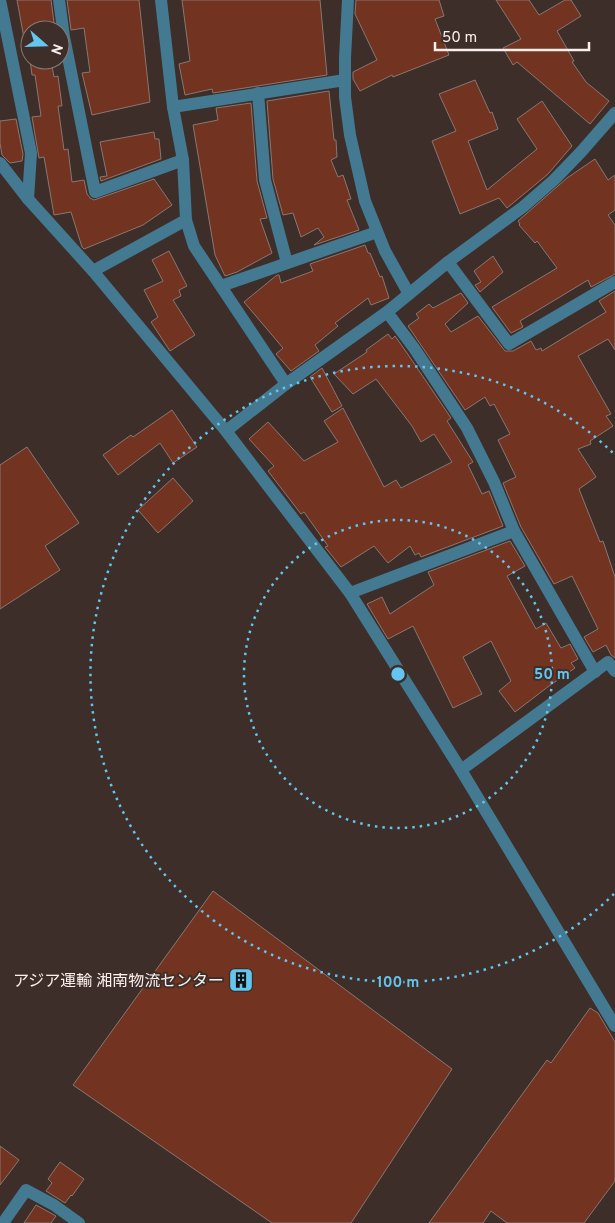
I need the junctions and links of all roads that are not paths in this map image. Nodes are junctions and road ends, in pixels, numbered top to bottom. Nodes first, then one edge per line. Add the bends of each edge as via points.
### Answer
1 (0, 0) edge
2 (59, 0) edge
3 (161, 0) edge
4 (348, 0) edge
5 (345, 80) junction
6 (258, 93) junction
7 (173, 106) junction
8 (615, 113) edge
9 (183, 160) junction
10 (0, 163) edge
11 (28, 199) junction
12 (186, 220) junction
13 (377, 232) junction
14 (448, 262) junction
15 (287, 263) junction
16 (93, 270) junction
17 (615, 282) edge
18 (221, 286) junction
19 (409, 294) junction
20 (387, 312) junction
21 (286, 384) junction
22 (226, 430) junction
23 (514, 531) junction
24 (350, 593) junction
25 (595, 672) junction
26 (615, 672) edge
27 (461, 770) junction
28 (615, 1026) edge
29 (3, 1223) edge
30 (79, 1223) edge

1 - 11 street via 31,153
2 - 9 street via 95,192
3 - 7 street
4 - 5 street
5 - 6 street
5 - 13 street via 350,135 365,201
6 - 7 street
6 - 15 street via 265,180
7 - 9 street
8 - 14 street via 554,180
9 - 12 street
10 - 11 street
11 - 16 street
12 - 16 street
12 - 18 street via 194,246
13 - 15 street
13 - 19 street
14 - 17 street via 509,344
14 - 19 street
15 - 18 street
16 - 22 street
18 - 21 street
19 - 20 street
20 - 21 street
20 - 23 street via 467,428
21 - 22 street
22 - 24 street
23 - 24 street
23 - 25 street
24 - 27 street
25 - 26 street via 608,662
25 - 27 street
27 - 28 street
29 - 30 street via 26,1190

